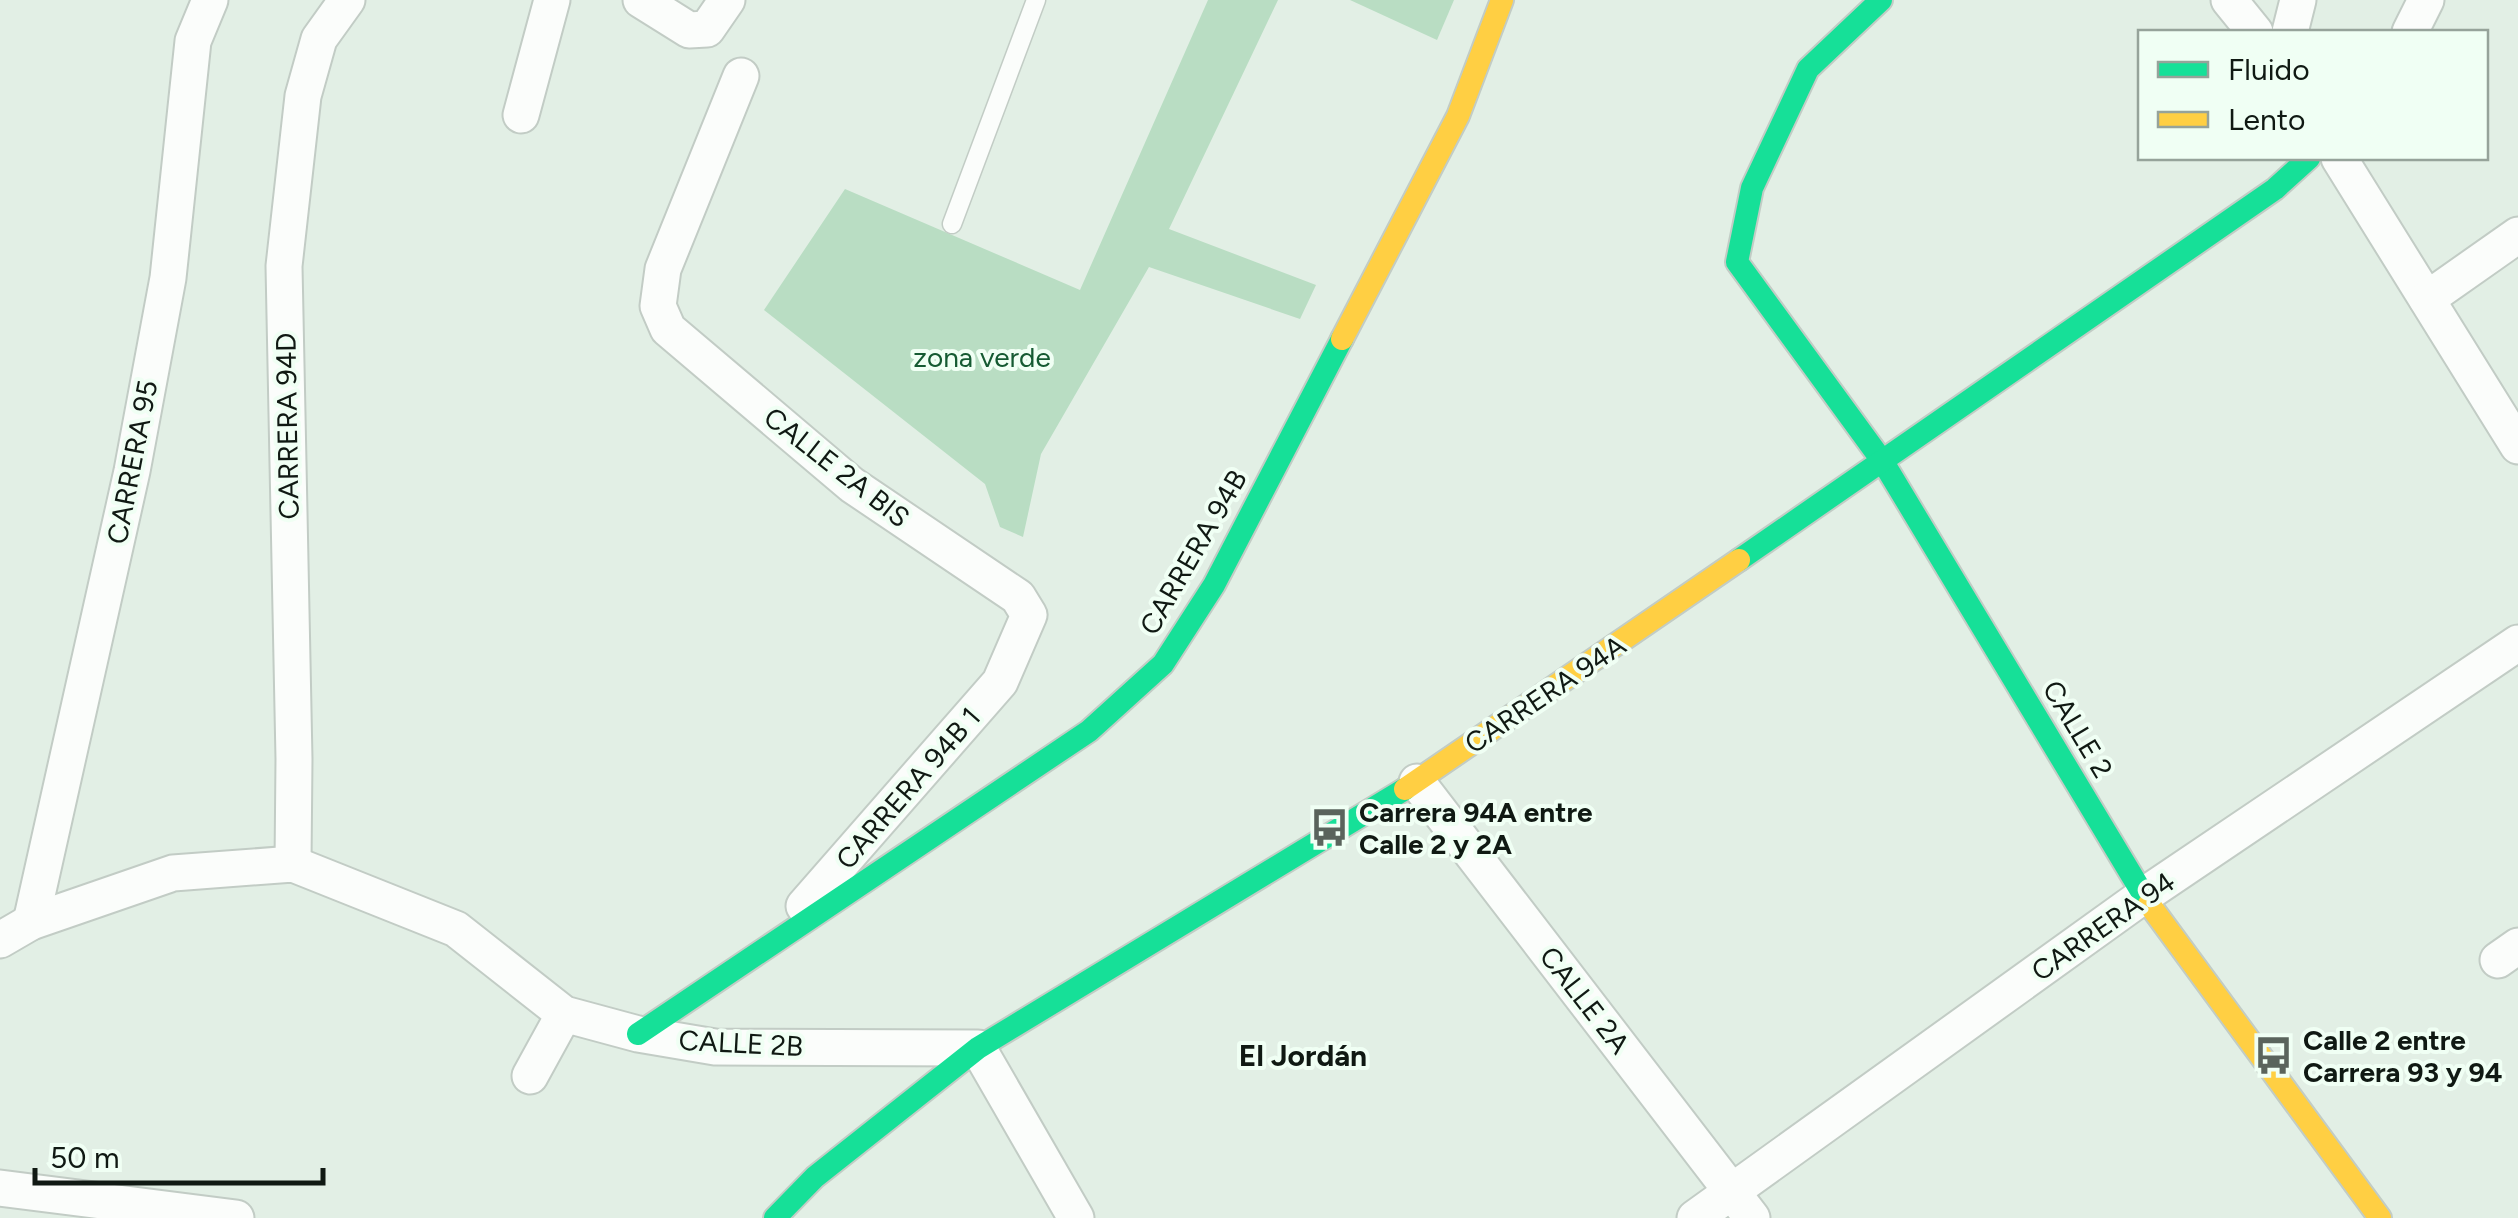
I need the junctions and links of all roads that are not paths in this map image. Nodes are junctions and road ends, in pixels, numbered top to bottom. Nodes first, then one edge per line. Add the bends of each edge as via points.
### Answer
1 (210, 0) edge
2 (347, 0) edge
3 (552, 0) edge
4 (640, 0) edge
5 (728, 0) edge
6 (1036, 0) edge
7 (1502, 0) edge
8 (1881, 0) edge
9 (2229, 0) edge
10 (2298, 0) edge
11 (2426, 0) edge
12 (2253, 30) edge
13 (2290, 30) edge
14 (2411, 30) edge
15 (741, 76) dead end
16 (521, 115) dead end
17 (2308, 160) edge
18 (2340, 160) edge
19 (952, 224) dead end
20 (2518, 235) edge
21 (2427, 299) junction
22 (2518, 446) edge
23 (1883, 462) junction
24 (1028, 614) joint
25 (2518, 643) edge
26 (1417, 782) junction
27 (293, 864) junction
28 (2143, 896) junction
29 (31, 922) junction
30 (0, 940) edge
31 (768, 949) junction
32 (564, 1014) junction
33 (638, 1034) junction
34 (978, 1048) junction
35 (530, 1076) dead end
36 (0, 1188) edge
37 (1742, 1204) edge
38 (236, 1218) edge
39 (775, 1218) edge
40 (1076, 1218) edge
41 (1694, 1218) edge
42 (2380, 1218) edge

1 - 29 street, CARRERA 95 via 193,41 168,278 132,471
2 - 27 street, CARRERA 94D via 319,39 303,96 284,266
3 - 16 street
4 - 5 street via 689,30 707,29
6 - 19 lane
7 - 31 street, CARRERA 94B via 1458,116 1214,585 1163,664 1089,731
8 - 23 street, CALLE 2 via 1808,68 1752,188 1737,262
9 - 12 street
10 - 13 street
11 - 14 street
15 - 24 street, CALLE 2A BIS via 664,269 658,306 668,329 852,485 1018,597
17 - 23 street, CARRERA 94A
18 - 21 street
20 - 21 street
21 - 22 street
23 - 26 street, CARRERA 94A
23 - 28 street, CALLE 2
24 - 31 street, CARRERA 94B 1 via 1000,682
25 - 28 street, CARRERA 94
26 - 34 street, CARRERA 94A
26 - 37 street, CALLE 2A
27 - 29 street via 173,873
27 - 32 street, CALLE 2B via 456,929
28 - 37 street, CARRERA 94
28 - 42 street, CALLE 2
29 - 30 street
31 - 33 street, CARRERA 94B
32 - 33 street, CALLE 2B
32 - 35 street
33 - 34 street, CALLE 2B via 715,1047
34 - 39 street, CARRERA 94A via 815,1177
34 - 40 street
36 - 38 street
37 - 41 street, CARRERA 94

